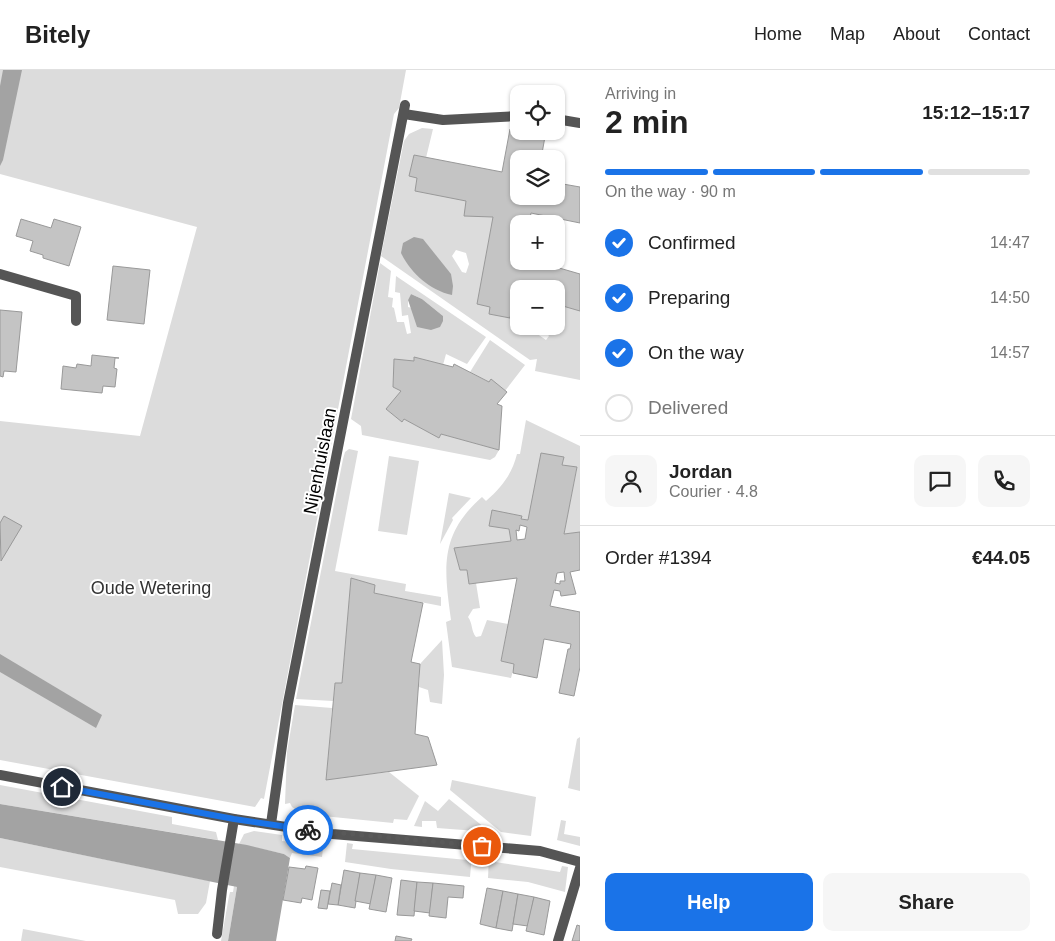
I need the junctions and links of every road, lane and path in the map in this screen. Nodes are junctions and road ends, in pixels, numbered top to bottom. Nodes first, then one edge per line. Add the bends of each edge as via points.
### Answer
1 (510, 116) edge
2 (565, 120) edge
3 (580, 123) edge
4 (0, 274) edge
5 (76, 321) dead end
6 (0, 775) edge
7 (234, 819) junction
8 (271, 824) junction
9 (580, 862) edge
10 (580, 868) edge
11 (217, 934) dead end
12 (558, 941) edge

1 - 8 street, Nijenhuislaan via 444,120 404,109 288,703
2 - 3 street
4 - 5 street via 76,296
6 - 7 street
7 - 8 street
7 - 11 street
8 - 9 street via 332,834 540,851
10 - 12 street

